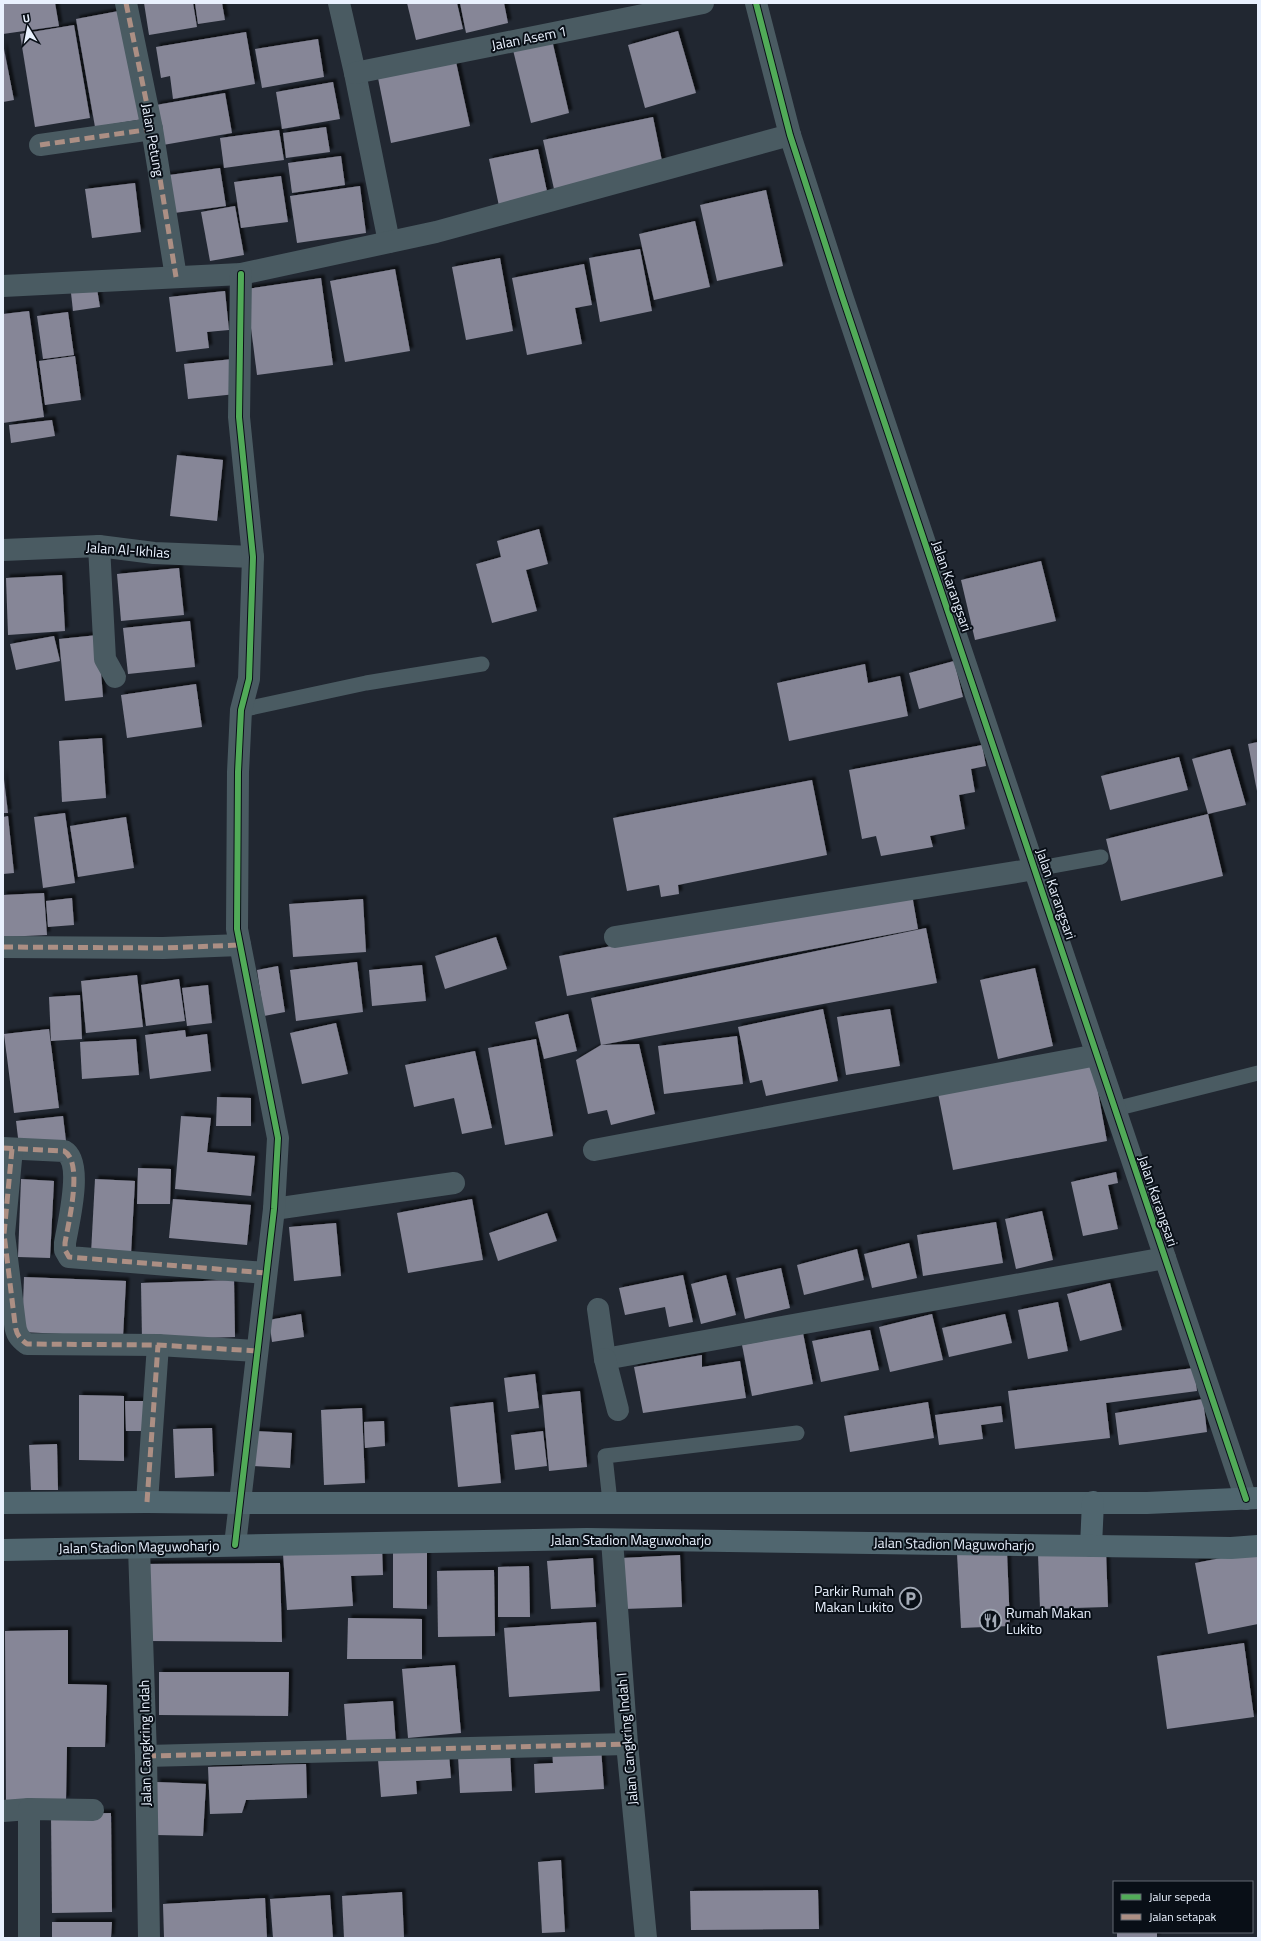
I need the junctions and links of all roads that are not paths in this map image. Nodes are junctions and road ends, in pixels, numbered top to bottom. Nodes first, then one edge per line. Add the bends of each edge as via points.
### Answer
1 (126, 3) edge
2 (339, 3) edge
3 (703, 3) edge
4 (756, 3) edge
5 (355, 72) junction
6 (152, 129) junction
7 (790, 135) junction
8 (40, 145) dead end
9 (389, 242) junction
10 (241, 274) junction
11 (176, 277) junction
12 (3, 286) edge
13 (99, 546) junction
14 (3, 550) edge
15 (253, 557) junction
16 (482, 664) dead end
17 (116, 677) dead end
18 (241, 710) junction
19 (1101, 857) dead end
20 (1035, 869) junction
21 (615, 937) dead end
22 (240, 945) junction
23 (3, 947) edge
24 (1097, 1054) junction
25 (1258, 1073) edge
26 (1115, 1109) junction
27 (8, 1148) edge
28 (594, 1150) dead end
29 (454, 1183) dead end
30 (274, 1209) junction
31 (1165, 1258) junction
32 (266, 1273) junction
33 (598, 1309) dead end
34 (158, 1345) junction
35 (258, 1351) junction
36 (605, 1359) junction
37 (618, 1410) dead end
38 (797, 1433) dead end
39 (1252, 1498) edge
40 (146, 1502) junction
41 (610, 1502) junction
42 (1093, 1502) junction
43 (240, 1503) junction
44 (3, 1504) edge
45 (612, 1540) junction
46 (235, 1545) junction
47 (1091, 1546) junction
48 (1258, 1546) edge
49 (139, 1548) junction
50 (3, 1550) edge
51 (627, 1744) junction
52 (146, 1756) junction
53 (29, 1809) junction
54 (93, 1810) dead end
55 (3, 1811) edge
56 (29, 1938) edge
57 (149, 1938) edge
58 (646, 1938) edge

1 - 6 street, Jalan Petung
2 - 5 street
3 - 5 street, Jalan Asem 1
4 - 7 street, Jalan Karangsari
5 - 9 street
6 - 8 street
6 - 11 street, Jalan Petung
7 - 9 street via 436,232
7 - 20 street, Jalan Karangsari
9 - 10 street
10 - 11 street
10 - 15 street via 239,417
11 - 12 street
13 - 14 street, Jalan Al-Ikhlas
13 - 15 street, Jalan Al-Ikhlas via 154,553
13 - 17 street via 105,659
15 - 18 street via 249,679
16 - 18 lane via 366,683
18 - 22 street via 237,922
19 - 20 lane
20 - 21 street
20 - 24 street, Jalan Karangsari
22 - 23 street via 163,948
22 - 30 street via 278,1138
24 - 26 street, Jalan Karangsari
24 - 28 street
25 - 26 lane
26 - 31 street, Jalan Karangsari
27 - 32 street via 64,1151 70,1155 73,1166 73,1189 65,1244 69,1257
27 - 34 street via 4,1234 16,1332 20,1339 27,1344
29 - 30 street
30 - 32 street
31 - 36 street
31 - 39 street, Jalan Karangsari
32 - 35 street
33 - 36 street
34 - 35 street
34 - 40 street
35 - 43 street
36 - 37 street
38 - 41 lane via 605,1456
39 - 42 main road
40 - 43 main road
40 - 44 main road
41 - 42 main road
41 - 43 main road
42 - 47 main road
43 - 46 street
45 - 46 main road, Jalan Stadion Maguwoharjo
45 - 47 main road, Jalan Stadion Maguwoharjo
45 - 51 street, Jalan Cangkring Indah I
46 - 49 main road, Jalan Stadion Maguwoharjo
47 - 48 main road, Jalan Stadion Maguwoharjo
49 - 50 main road, Jalan Stadion Maguwoharjo
49 - 52 street, Jalan Cangkring Indah
51 - 52 street
51 - 58 street, Jalan Cangkring Indah I
52 - 57 street, Jalan Cangkring Indah
53 - 54 street
53 - 55 street
53 - 56 street

